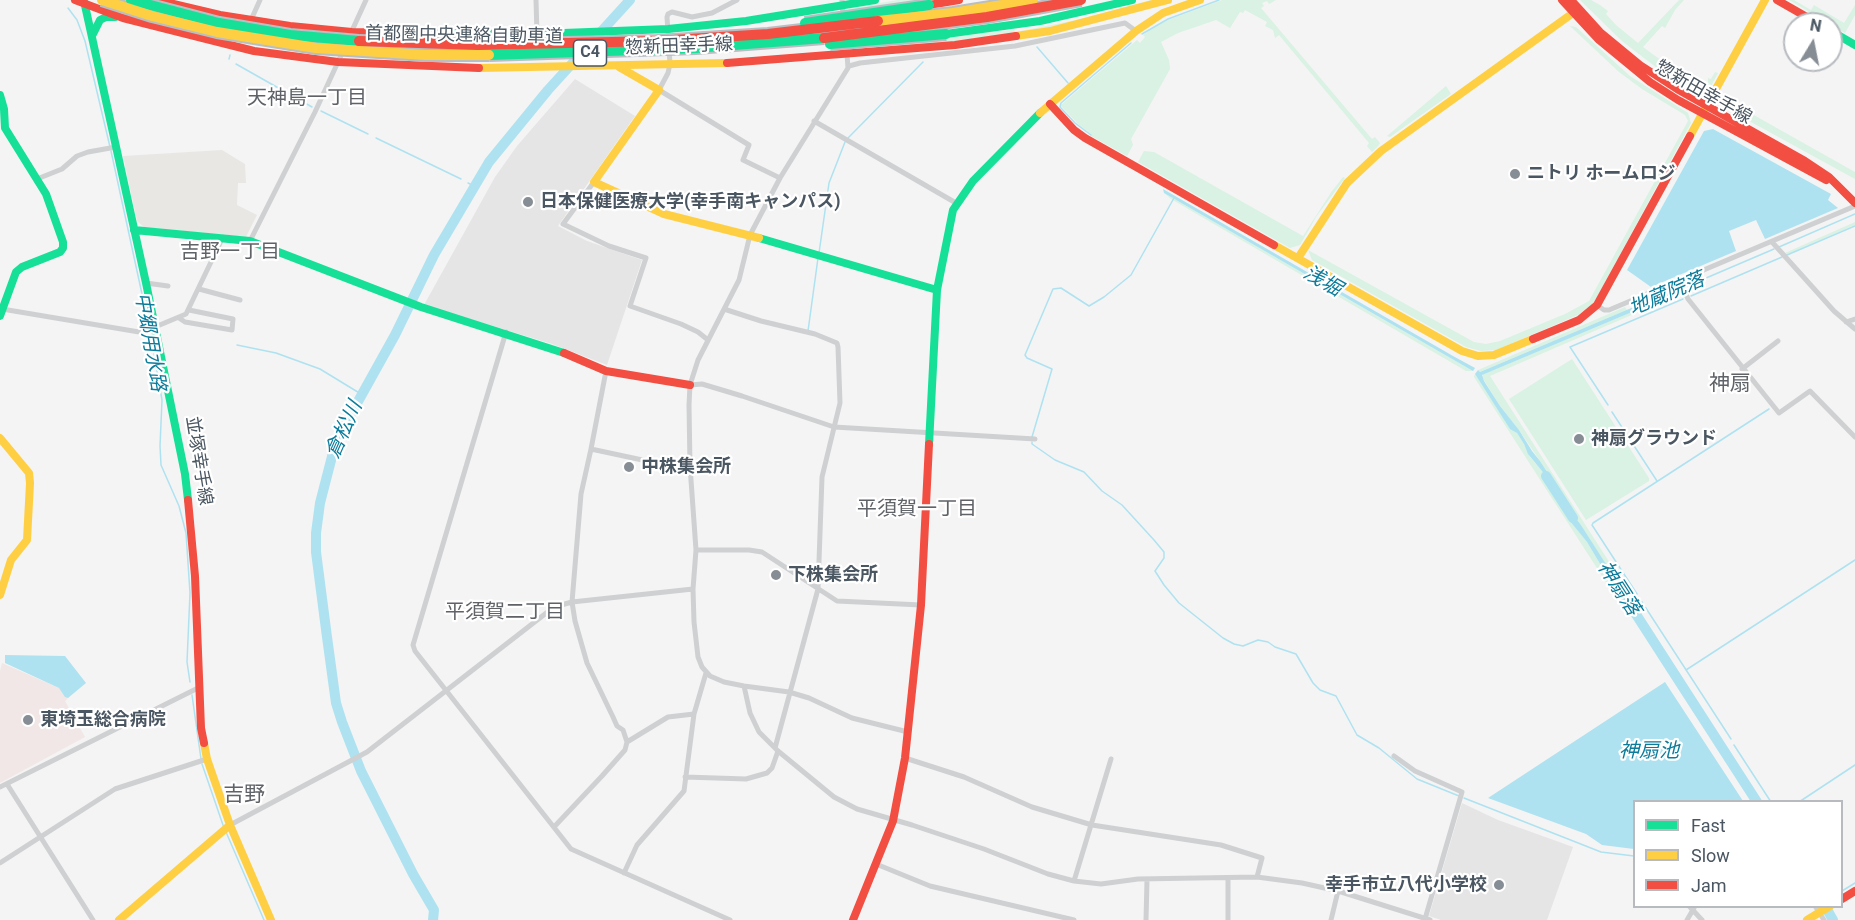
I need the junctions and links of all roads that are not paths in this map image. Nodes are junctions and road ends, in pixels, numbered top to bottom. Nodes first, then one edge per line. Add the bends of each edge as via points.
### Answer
1 (102, 0) edge
2 (116, 0) edge
3 (131, 0) edge
4 (157, 0) edge
5 (260, 0) edge
6 (366, 0) edge
7 (536, 0) edge
8 (737, 0) edge
9 (875, 0) edge
10 (959, 0) edge
11 (1033, 0) edge
12 (1081, 0) edge
13 (1132, 0) edge
14 (1168, 0) edge
15 (1200, 0) edge
16 (1562, 0) edge
17 (1571, 0) edge
18 (1765, 0) edge
19 (1777, 0) edge
20 (81, 1) edge
21 (842, 3) edge
22 (1798, 12) edge
23 (1573, 13) junction
24 (123, 18) junction
25 (251, 20) junction
26 (136, 22) junction
27 (668, 29) junction
28 (1136, 31) junction
29 (352, 32) junction
30 (537, 34) junction
31 (92, 36) junction
32 (707, 38) junction
33 (696, 48) junction
34 (848, 60) junction
35 (338, 62) junction
36 (670, 64) junction
37 (618, 66) junction
38 (538, 68) junction
39 (658, 90) junction
40 (0, 95) edge
41 (1050, 104) junction
42 (1705, 110) junction
43 (814, 121) junction
44 (3, 129) edge
45 (112, 148) junction
46 (780, 178) junction
47 (37, 179) junction
48 (594, 182) junction
49 (956, 203) junction
50 (1855, 204) edge
51 (134, 230) junction
52 (750, 235) junction
53 (223, 237) junction
54 (250, 242) junction
55 (1772, 242) junction
56 (1298, 258) junction
57 (1680, 280) junction
58 (146, 283) junction
59 (168, 286) dead end
60 (199, 289) junction
61 (937, 290) junction
62 (240, 300) dead end
63 (1597, 305) junction
64 (724, 309) junction
65 (189, 310) junction
66 (1, 313) edge
67 (179, 318) junction
68 (1855, 319) edge
69 (1846, 322) junction
70 (1855, 329) edge
71 (156, 331) junction
72 (506, 332) junction
73 (708, 340) junction
74 (1778, 341) dead end
75 (1742, 369) junction
76 (606, 371) junction
77 (690, 385) junction
78 (834, 427) junction
79 (928, 433) junction
80 (1855, 437) edge
81 (0, 438) edge
82 (1035, 439) dead end
83 (591, 449) junction
84 (690, 466) junction
85 (696, 550) junction
86 (693, 589) junction
87 (818, 589) junction
88 (0, 595) edge
89 (572, 602) junction
90 (921, 605) junction
91 (706, 673) junction
92 (744, 686) junction
93 (198, 688) junction
94 (447, 692) junction
95 (789, 692) junction
96 (694, 714) junction
97 (908, 732) junction
98 (627, 742) junction
99 (777, 749) junction
100 (1394, 756) dead end
101 (905, 758) junction
102 (207, 759) junction
103 (1111, 759) dead end
104 (685, 777) junction
105 (7, 784) junction
106 (0, 787) edge
107 (893, 821) junction
108 (230, 825) junction
109 (1092, 825) junction
110 (554, 827) junction
111 (40, 837) junction
112 (0, 863) edge
113 (876, 864) junction
114 (624, 873) junction
115 (1257, 876) junction
116 (1228, 878) junction
117 (1147, 880) junction
118 (1074, 881) junction
119 (1338, 891) junction
120 (1822, 911) edge
121 (1706, 913) dead end
122 (1428, 919) edge
123 (93, 920) edge
124 (119, 920) edge
125 (271, 920) edge
126 (730, 920) edge
127 (852, 920) edge
128 (1074, 920) edge
129 (1146, 920) edge
130 (1228, 920) edge
131 (1331, 920) edge
132 (1701, 920) edge
133 (1807, 920) edge

1 - 33 main road, 首都圏中央連絡自動車道 / C4, bridge via 217,32 339,50 513,56
2 - 26 main road
3 - 32 main road, 首都圏中央連絡自動車道 / C4, bridge via 219,23 364,42 532,45
4 - 25 main road, 惣新田幸手線
5 - 25 street
6 - 29 street
7 - 30 street
8 - 27 street via 712,13 692,17 672,12 668,14
9 - 21 main road, 惣新田幸手線
10 - 32 main road, bridge
11 - 32 main road, 首都圏中央連絡自動車道 / C4, bridge via 953,13
12 - 33 main road, 首都圏中央連絡自動車道 / C4, bridge via 896,29
13 - 33 main road, bridge via 1040,21 946,34 714,52
14 - 34 main road, 惣新田幸手線 via 1027,35
15 - 28 main road via 1163,13
16 - 23 main road, 惣新田幸手線
17 - 42 main road, 惣新田幸手線 via 1600,32
18 - 42 main road
19 - 22 main road
20 - 24 main road, 惣新田幸手線
20 - 31 main road, 並塚幸手線
21 - 27 main road, 惣新田幸手線 via 746,21
21 - 34 street
23 - 42 main road, 惣新田幸手線 via 1638,74
23 - 56 main road via 1381,151 1347,183
24 - 26 main road, 惣新田幸手線
24 - 31 main road via 102,18
25 - 29 main road, 惣新田幸手線
26 - 35 main road, 惣新田幸手線 via 235,48
27 - 30 main road, 惣新田幸手線
27 - 36 street
28 - 34 street via 1125,23 1015,46 860,63
28 - 41 main road
29 - 30 main road, 惣新田幸手線
29 - 35 street
30 - 38 main road
31 - 45 main road, 並塚幸手線
34 - 36 main road, 惣新田幸手線
34 - 43 street
35 - 38 main road, 惣新田幸手線
35 - 54 street
36 - 37 main road, 惣新田幸手線
36 - 39 street
37 - 38 main road, 惣新田幸手線
37 - 39 main road
39 - 46 street via 749,145 743,160
39 - 48 main road
40 - 44 main road
41 - 49 main road
41 - 56 main road via 1085,138
42 - 50 main road, 惣新田幸手線 via 1831,183
42 - 63 main road
43 - 46 street
43 - 49 street
44 - 47 main road
45 - 47 street via 77,156 62,169
45 - 51 main road, 並塚幸手線
46 - 52 street
47 - 66 main road via 49,200 63,248 16,272
48 - 52 main road via 664,214
48 - 73 street via 563,224 646,258 630,306 689,328
49 - 61 main road
50 - 55 street
51 - 53 main road
51 - 58 main road, 並塚幸手線
52 - 61 main road
52 - 64 street via 739,279
53 - 54 main road
53 - 60 street
54 - 72 main road via 419,306
55 - 57 street
55 - 69 street
56 - 63 main road via 1478,356 1506,351 1579,320
57 - 63 street via 1609,310
57 - 75 street via 1685,293
58 - 59 street
58 - 71 main road, 並塚幸手線
60 - 62 street
60 - 65 street
61 - 79 main road
64 - 73 street
64 - 78 street via 837,343 840,403
65 - 67 street
65 - 67 street via 233,319 232,330
66 - 71 street
67 - 71 street
68 - 69 street
69 - 70 street
71 - 93 main road, 並塚幸手線 via 192,527
72 - 76 main road
72 - 94 street via 413,645
73 - 77 street
74 - 75 street
75 - 80 street via 1779,413 1810,391
76 - 77 main road
76 - 83 street
77 - 78 street via 702,384
77 - 84 street
78 - 79 street
78 - 87 street via 822,477
79 - 82 street
79 - 90 main road
81 - 88 main road via 30,478 27,540 9,559
83 - 84 street
83 - 89 street via 580,494
84 - 85 street
85 - 86 street
85 - 87 street via 762,552
86 - 89 street
86 - 91 street via 698,657
87 - 90 street via 837,601
87 - 95 street
89 - 94 street via 554,607
89 - 98 street via 587,663
90 - 97 main road
91 - 92 street
91 - 96 street
92 - 95 street
92 - 99 street via 759,732
93 - 102 main road, 並塚幸手線
93 - 105 street
94 - 108 street via 367,752
94 - 110 street
95 - 97 street via 852,718
95 - 99 street
96 - 98 street via 668,717
96 - 104 street
97 - 101 main road
98 - 110 street via 625,750
99 - 104 street via 772,768 766,773 746,779
99 - 107 street via 834,797
100 - 122 street via 1415,771 1462,792
101 - 107 main road
101 - 109 street via 964,777 1032,807
102 - 108 main road, 並塚幸手線
102 - 111 street via 115,789
103 - 109 street
104 - 114 street via 684,791 637,845
105 - 106 street
105 - 111 street
107 - 113 main road
107 - 118 street
108 - 124 main road
108 - 125 main road, 並塚幸手線
109 - 115 street via 1221,845 1262,858
109 - 118 street
110 - 114 street via 571,849
111 - 112 street
111 - 123 street
113 - 127 main road
113 - 128 street via 930,886
114 - 126 street
115 - 116 street
115 - 119 street
116 - 117 street
116 - 130 street
117 - 118 street via 1101,884
117 - 129 street
119 - 122 street
119 - 131 street
120 - 133 main road
121 - 132 street

